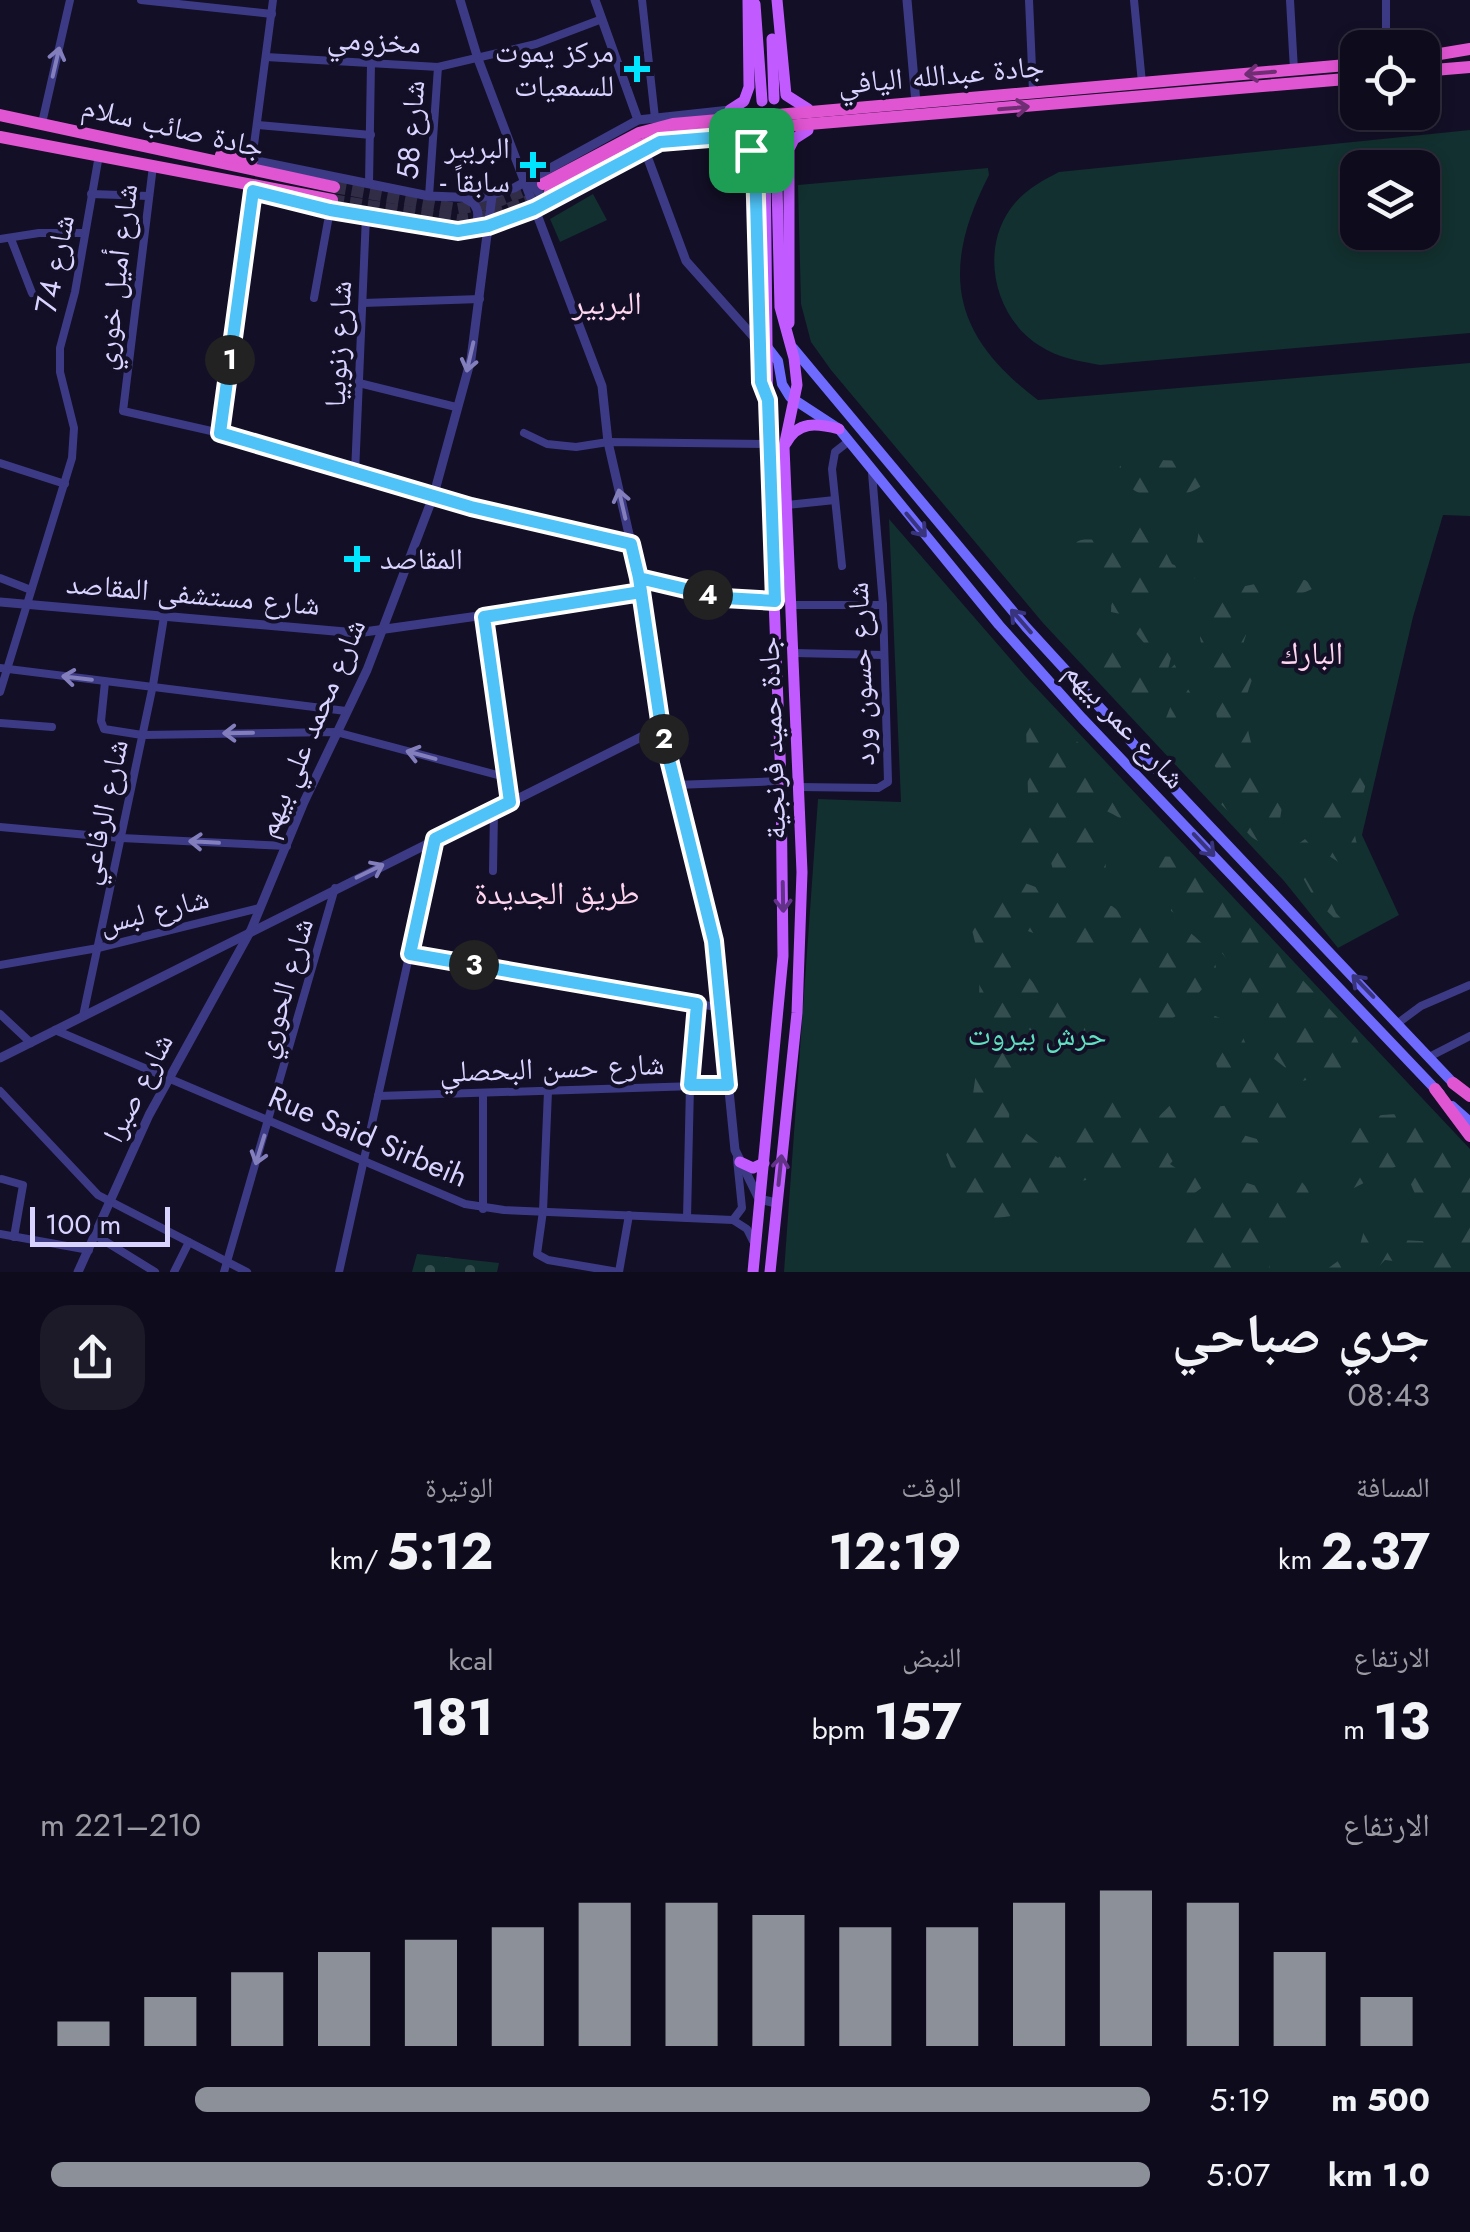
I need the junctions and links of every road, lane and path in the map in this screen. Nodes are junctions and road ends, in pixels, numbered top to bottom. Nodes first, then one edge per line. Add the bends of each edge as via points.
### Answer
1 (70, 0) edge
2 (141, 0) edge
3 (273, 0) edge
4 (460, 0) edge
5 (595, 0) edge
6 (642, 0) edge
7 (751, 0) edge
8 (774, 0) edge
9 (907, 0) edge
10 (1029, 0) edge
11 (1134, 0) edge
12 (1290, 0) edge
13 (1386, 0) edge
14 (272, 14) junction
15 (602, 19) junction
16 (1386, 30) edge
17 (1470, 51) edge
18 (1440, 55) edge
19 (266, 57) junction
20 (478, 58) junction
21 (371, 63) junction
22 (1340, 66) edge
23 (438, 67) junction
24 (1294, 70) junction
25 (1440, 71) edge
26 (1470, 71) edge
27 (1340, 79) edge
28 (1142, 83) junction
29 (1033, 91) junction
30 (808, 108) junction
31 (850, 108) junction
32 (730, 110) junction
33 (916, 110) junction
34 (0, 115) edge
35 (655, 118) junction
36 (638, 120) junction
37 (42, 123) junction
38 (258, 125) junction
39 (808, 130) junction
40 (371, 135) junction
41 (0, 137) edge
42 (722, 137) junction
43 (644, 148) junction
44 (164, 149) junction
45 (98, 155) junction
46 (252, 160) junction
47 (154, 166) junction
48 (524, 183) junction
49 (370, 184) junction
50 (546, 187) junction
51 (253, 191) junction
52 (91, 194) junction
53 (149, 196) junction
54 (430, 196) junction
55 (492, 196) junction
56 (332, 199) junction
57 (463, 199) junction
58 (534, 209) junction
59 (366, 216) junction
60 (488, 226) junction
61 (473, 229) junction
62 (84, 233) junction
63 (0, 239) edge
64 (11, 240) junction
65 (32, 293) dead end
66 (314, 298) dead end
67 (480, 298) junction
68 (363, 303) junction
69 (790, 342) junction
70 (764, 346) junction
71 (359, 383) junction
72 (795, 402) junction
73 (456, 408) junction
74 (839, 429) junction
75 (524, 432) dead end
76 (220, 433) junction
77 (849, 441) junction
78 (608, 442) junction
79 (768, 444) junction
80 (784, 447) junction
81 (883, 456) junction
82 (0, 463) edge
83 (872, 473) junction
84 (354, 474) junction
85 (66, 484) junction
86 (434, 494) junction
87 (835, 500) junction
88 (787, 505) junction
89 (631, 544) junction
90 (842, 566) dead end
91 (0, 578) edge
92 (639, 578) junction
93 (31, 590) junction
94 (641, 592) junction
95 (775, 601) junction
96 (0, 602) edge
97 (26, 604) junction
98 (792, 605) junction
99 (883, 605) junction
100 (164, 616) junction
101 (484, 617) junction
102 (382, 630) junction
103 (794, 653) junction
104 (884, 654) junction
105 (3, 669) edge
106 (105, 682) junction
107 (153, 685) junction
108 (0, 692) edge
109 (346, 710) junction
110 (0, 723) edge
111 (661, 727) junction
112 (52, 728) dead end
113 (336, 732) junction
114 (142, 735) junction
115 (505, 777) junction
116 (781, 781) junction
117 (676, 785) junction
118 (799, 787) junction
119 (510, 802) junction
120 (494, 810) junction
121 (0, 827) edge
122 (120, 838) junction
123 (435, 839) junction
124 (287, 846) junction
125 (493, 871) dead end
126 (335, 888) junction
127 (260, 908) junction
128 (251, 930) junction
129 (98, 948) junction
130 (410, 954) junction
131 (0, 965) edge
132 (1470, 985) edge
133 (697, 1004) junction
134 (722, 1008) junction
135 (0, 1014) edge
136 (83, 1016) junction
137 (1398, 1023) junction
138 (55, 1030) junction
139 (1470, 1036) edge
140 (31, 1043) junction
141 (1429, 1057) junction
142 (0, 1058) edge
143 (170, 1080) junction
144 (1453, 1083) joint
145 (690, 1085) junction
146 (728, 1085) junction
147 (0, 1090) edge
148 (1435, 1090) junction
149 (548, 1091) junction
150 (482, 1093) junction
151 (378, 1096) junction
152 (1470, 1099) edge
153 (270, 1120) junction
154 (1470, 1122) edge
155 (1470, 1136) edge
156 (738, 1156) junction
157 (364, 1159) junction
158 (764, 1164) junction
159 (2, 1179) edge
160 (759, 1199) junction
161 (111, 1201) junction
162 (776, 1203) junction
163 (482, 1209) junction
164 (543, 1211) junction
165 (629, 1215) junction
166 (687, 1218) junction
167 (733, 1220) junction
168 (0, 1234) edge
169 (96, 1235) junction
170 (14, 1237) junction
171 (189, 1242) junction
172 (754, 1249) junction
173 (88, 1250) junction
174 (226, 1267) edge
175 (78, 1272) edge
176 (155, 1272) edge
177 (174, 1272) edge
178 (248, 1272) edge
179 (338, 1272) edge
180 (619, 1272) edge
181 (753, 1272) edge
182 (770, 1272) edge

37 -> 1 street
2 - 14 street
3 - 14 street
4 - 20 street
5 - 15 street
6 - 35 street
7 - 8 main road via 768,100
7 - 32 main road via 749,87 744,101
8 - 30 main road via 786,95
9 - 33 street
10 - 29 street
11 - 28 street
12 - 24 street
13 - 16 street
14 - 19 street
15 - 20 street, مخزومي
15 - 36 street
17 - 18 highway
19 - 21 street, مخزومي
19 - 38 street
20 - 23 street, مخزومي
20 - 48 street
21 - 23 street, مخزومي
21 - 40 street
22 - 24 highway, جادة عبدالله اليافي
23 - 54 street, شارع 58
24 -> 28 highway, جادة عبدالله اليافي
25 - 26 highway
33 -> 27 highway, جادة عبدالله اليافي
28 - 29 highway, جادة عبدالله اليافي
29 - 33 highway, جادة عبدالله اليافي
30 - 31 highway
30 - 32 highway
31 - 33 highway, جادة عبدالله اليافي
31 - 50 highway, جادة عبدالله اليافي via 653,128
32 - 35 street, جادة عبدالله اليافي
33 - 39 highway
33 - 50 highway, جادة عبدالله اليافي via 666,136
34 - 37 highway, جادة صائب سلام
35 - 36 street, جادة عبدالله اليافي
36 - 50 street, جادة عبدالله اليافي
37 - 44 highway, جادة صائب سلام
38 - 40 street
38 - 46 street
39 - 42 highway
39 - 69 main road via 789,149
40 - 49 street
41 - 45 highway, جادة صائب سلام
42 - 43 street, جادة عبدالله اليافي
42 - 70 main road via 744,143 754,156
43 - 50 street, جادة عبدالله اليافي
43 - 70 street via 686,261
44 - 46 highway
44 - 56 highway, جادة صائب سلام
45 - 47 highway, جادة صائب سلام
45 - 52 street, شارع 74
46 - 49 street, جادة صائب سلام
47 - 51 highway
47 - 53 street, شارع أميل خوري
47 - 56 highway, جادة صائب سلام
48 - 50 street, جادة عبدالله اليافي
48 - 55 street, جادة صائب سلام
48 - 58 street
49 - 54 street, جادة صائب سلام
50 - 58 street, جادة عبدالله اليافي
51 - 56 street, جادة صائب سلام
51 - 76 street
52 - 53 street
52 - 62 street, شارع 74
53 - 76 street, شارع أميل خوري via 122,409
54 - 57 street, جادة صائب سلام
55 - 57 street, جادة صائب سلام
55 - 60 street, شارع محمد علي بيهم
56 - 59 street, جادة صائب سلام
56 - 66 street
57 - 61 street via 476,206
58 - 60 street, جادة صائب سلام
58 - 78 street via 602,386
59 - 61 street, جادة صائب سلام
59 - 68 street, شارع زنوبيا
60 - 61 street, جادة صائب سلام
60 - 67 street, شارع محمد علي بيهم
62 - 64 street
62 - 85 street, شارع 74 via 60,348 74,428
63 - 64 street
64 - 65 street
67 - 68 street
67 -> 73 street, شارع محمد علي بيهم
68 - 71 street, شارع زنوبيا
69 - 70 main road, جادة حميد فرنجية via 780,307 770,144
69 - 72 main road, جادة حميد فرنجية
69 - 81 main road, شارع عمر بيهم
70 - 72 main road
70 - 79 main road, جادة حميد فرنجية
71 - 73 street
71 - 84 street, شارع زنوبيا
72 - 74 main road, شارع عمر بيهم
72 - 80 main road, جادة حميد فرنجية
73 - 86 street, شارع محمد علي بيهم
74 - 77 main road, شارع عمر بيهم
74 - 80 main road via 803,426
75 - 78 street via 555,445
76 - 84 street
77 - 83 main road, شارع عمر بيهم
77 - 87 street via 832,458
78 - 79 street
89 -> 78 street
79 - 95 main road, جادة حميد فرنجية
80 - 88 main road, جادة حميد فرنجية
81 - 83 main road
137 -> 81 main road, شارع عمر بيهم via 1051,654
82 - 85 street
83 - 99 street, شارع حسون ورد
83 -> 148 main road, شارع عمر بيهم via 1082,718
84 - 86 street
85 - 93 street, شارع 74
86 - 89 street
86 - 102 street, شارع محمد علي بيهم
87 - 88 street
87 - 90 street
88 - 98 main road, جادة حميد فرنجية
89 - 92 street
91 - 93 street
92 - 94 street
92 - 95 street via 724,598
93 - 97 street, شارع 74
94 - 101 street, شارع مستشفى المقاصد
94 - 111 street
95 - 116 main road, جادة حميد فرنجية
96 - 97 street, شارع مستشفى المقاصد
97 - 100 street, شارع مستشفى المقاصد
97 - 105 street, شارع 74
98 - 99 street
98 - 103 main road, جادة حميد فرنجية
99 - 104 street, شارع حسون ورد
100 - 102 street, شارع مستشفى المقاصد via 358,634
100 - 107 street, شارع الرفاعي
101 - 102 street, شارع مستشفى المقاصد
101 - 115 street
102 - 109 street, شارع محمد علي بيهم
103 - 104 street
103 - 118 main road, جادة حميد فرنجية
104 - 118 street, شارع حسون ورد via 886,785
106 -> 105 street
105 - 108 street, شارع 74
106 - 107 street
106 - 114 street via 104,728
107 - 109 street
107 - 114 street, شارع الرفاعي
109 - 113 street, شارع محمد علي بيهم
110 - 112 street
111 - 117 street
111 - 119 street
113 -> 114 street
115 -> 113 street
113 - 124 street, شارع محمد علي بيهم
114 - 122 street, شارع الرفاعي
115 - 119 street
116 - 117 street
116 -> 158 main road, جادة حميد فرنجية via 782,986
117 - 134 street via 714,941
162 -> 118 main road, جادة حميد فرنجية via 800,961
119 - 120 street
120 - 123 street
120 - 125 street
121 - 122 street
124 -> 122 street
122 - 129 street, شارع الرفاعي
126 -> 123 street
123 - 130 street
124 - 127 street, شارع محمد علي بيهم
126 - 128 street
126 - 153 street, شارع الحوري
127 - 128 street, شارع محمد علي بيهم
127 - 129 street, شارع لبس
128 - 136 street
128 - 143 street, شارع صبرا
129 - 131 street, شارع لبس
129 - 136 street, شارع الرفاعي
130 - 133 street
130 - 151 street
132 - 137 street
133 - 134 street
133 - 145 street
134 - 146 street
135 - 140 street
136 - 138 street
137 - 141 main road, شارع عمر بيهم
138 - 140 street
138 - 143 street, Rue Said Sirbeih
139 - 141 street
140 - 142 street
141 - 144 main road, شارع عمر بيهم
143 - 153 street, Rue Said Sirbeih
143 - 161 street, شارع صبرا
144 - 152 highway
145 - 146 street, شارع حسن البحصلي
145 - 149 street, شارع حسن البحصلي
145 - 166 street
146 - 156 street
147 - 161 street via 95,1193
148 - 154 main road, شارع عمر بيهم
148 - 155 highway
149 - 150 street, شارع حسن البحصلي
149 - 164 street
150 - 151 street, شارع حسن البحصلي
150 - 163 street
151 - 157 street
153 - 157 street, Rue Said Sirbeih
153 -> 174 street, شارع الحوري
156 - 158 main road via 753,1168
156 - 160 street
156 - 167 street via 742,1208
157 - 163 street, Rue Said Sirbeih
157 - 179 street
158 - 160 main road, جادة حميد فرنجية
159 - 170 street via 23,1185
160 - 162 street
160 - 172 main road, جادة حميد فرنجية
161 - 169 street, شارع صبرا
161 - 171 street
162 - 182 main road, جادة حميد فرنجية
163 - 164 street, Rue Said Sirbeih
164 - 165 street, Rue Said Sirbeih
164 - 180 street via 539,1256
165 - 166 street, Rue Said Sirbeih
165 - 180 street
166 - 167 street, Rue Said Sirbeih
167 - 172 street via 750,1232
168 - 170 street
169 - 173 street, شارع صبرا
169 - 176 street
170 - 173 street
171 - 174 street
171 - 177 street
172 - 181 main road, جادة حميد فرنجية
173 - 175 street, شارع صبرا
174 - 178 street

